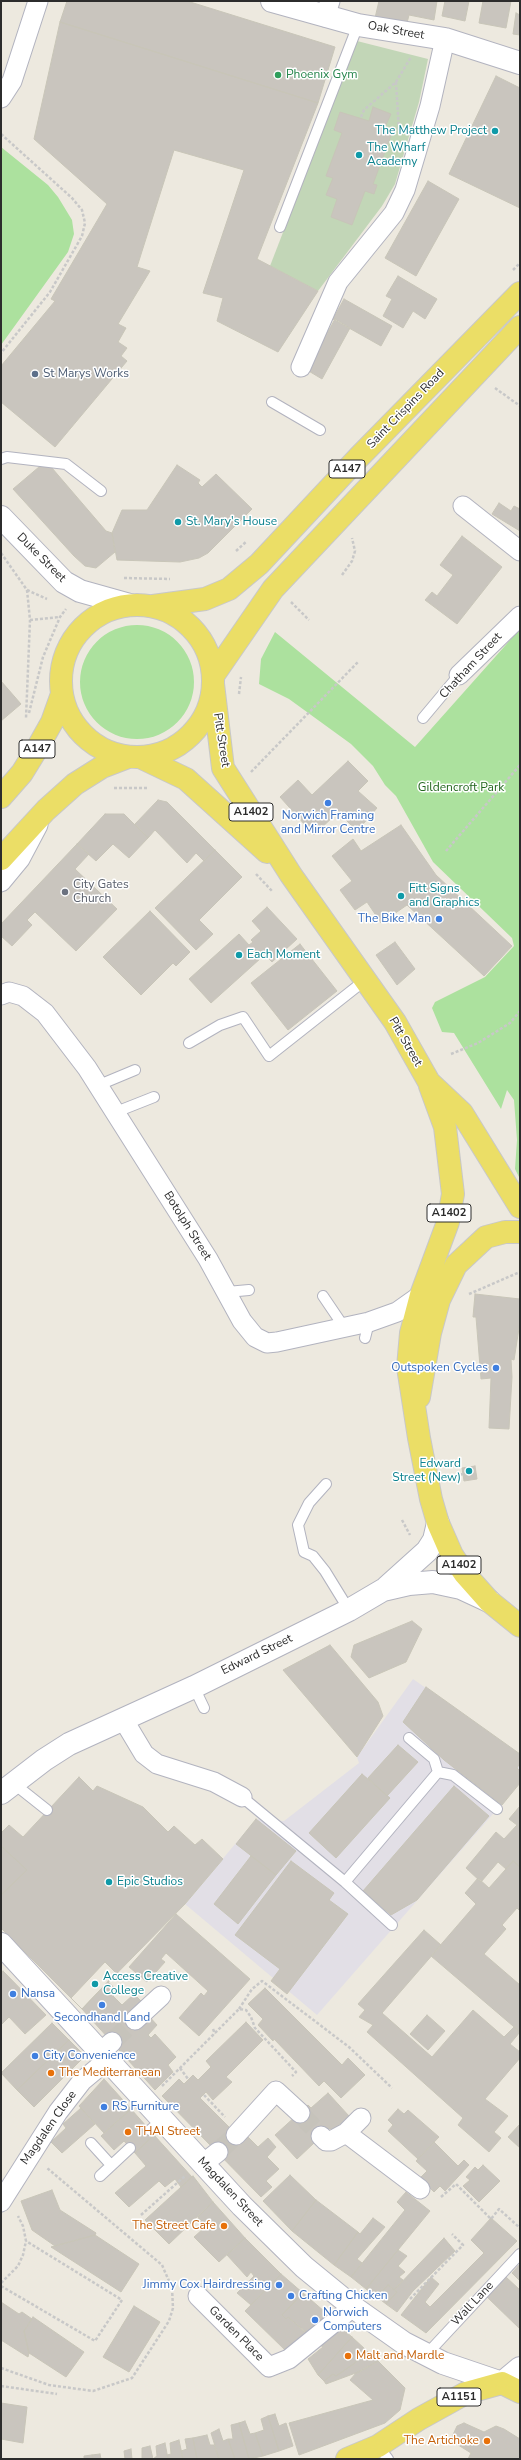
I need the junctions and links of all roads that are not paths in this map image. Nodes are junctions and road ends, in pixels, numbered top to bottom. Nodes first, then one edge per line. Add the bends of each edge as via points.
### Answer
1 (38, 1) edge
2 (272, 1) edge
3 (328, 9) edge
4 (358, 25) junction
5 (445, 40) junction
6 (520, 63) edge
7 (1, 98) edge
8 (280, 227) dead end
9 (520, 293) edge
10 (520, 327) edge
11 (301, 367) dead end
12 (272, 402) dead end
13 (320, 430) dead end
14 (1, 459) edge
15 (101, 491) dead end
16 (463, 506) dead end
17 (1, 517) edge
18 (520, 551) edge
19 (130, 605) junction
20 (153, 606) junction
21 (520, 616) edge
22 (459, 675) joint
23 (213, 680) junction
24 (62, 694) junction
25 (423, 718) dead end
26 (134, 757) junction
27 (1, 797) edge
28 (46, 810) junction
29 (1, 859) edge
30 (291, 874) junction
31 (1, 882) edge
32 (364, 981) junction
33 (1, 995) edge
34 (189, 1043) dead end
35 (135, 1070) dead end
36 (429, 1082) junction
37 (99, 1085) junction
38 (154, 1097) dead end
39 (116, 1112) junction
40 (520, 1207) edge
41 (520, 1232) edge
42 (249, 1290) dead end
43 (227, 1292) junction
44 (421, 1295) junction
45 (323, 1296) dead end
46 (344, 1327) junction
47 (416, 1414) junction
48 (326, 1484) dead end
49 (438, 1523) junction
50 (384, 1590) junction
51 (489, 1601) junction
52 (349, 1610) junction
53 (520, 1626) edge
54 (194, 1686) junction
55 (204, 1708) dead end
56 (124, 1719) junction
57 (409, 1738) dead end
58 (438, 1772) junction
59 (7, 1788) edge
60 (242, 1797) joint
61 (496, 1809) dead end
62 (47, 1810) dead end
63 (345, 1882) junction
64 (392, 1925) dead end
65 (1, 1944) edge
66 (161, 1996) dead end
67 (135, 2020) tunnel mouth
68 (106, 2052) junction
69 (300, 2113) tunnel mouth
70 (361, 2118) dead end
71 (346, 2132) junction
72 (237, 2133) tunnel mouth
73 (321, 2136) tunnel mouth
74 (91, 2143) dead end
75 (130, 2148) dead end
76 (111, 2165) junction
77 (100, 2176) dead end
78 (420, 2189) road end
79 (2, 2200) edge
80 (520, 2254) edge
81 (198, 2296) dead end
82 (353, 2307) junction
83 (426, 2355) junction
84 (520, 2368) edge
85 (511, 2388) edge
86 (383, 2453) edge
87 (347, 2459) edge

1 - 7 street via 12,81
2 - 3 street, Oak Street
3 - 4 street, Oak Street
4 - 5 street, Oak Street
4 - 8 lane
5 - 6 street, Oak Street
5 - 11 street via 430,106 405,190 394,213 338,282
9 - 20 main road, Saint Crispins Road / A147 via 359,457 259,564 229,588 205,599
10 - 23 main road, Saint Crispins Road / A147 via 287,572 256,612
12 - 13 lane
14 - 15 lane via 7,457 66,464
16 - 18 street
17 - 19 street, Duke Street via 64,582 80,591
19 - 20 main road, Saint Crispins Road
19 - 24 main road, Saint Crispins Road via 106,612 85,625 70,646 62,669
20 - 23 main road, Saint Crispins Road via 183,620 204,645
21 - 22 street, Chatham Street
22 - 25 lane, Chatham Street
23 - 26 main road, Saint Crispins Road via 206,713 198,726 182,742 162,753
23 - 30 main road, Pitt Street / A1402 via 223,768
24 - 26 main road, Saint Crispins Road via 70,717 85,737 105,750
24 - 27 main road, Saint Crispins Road / A147 via 52,722 38,747 22,773
26 - 28 main road, Saint Crispins Road via 102,767 75,784
26 - 30 main road, Pitt Street / A1402 via 186,779
28 - 29 main road, Saint Crispins Road
28 - 31 street via 20,859
30 - 32 main road, Pitt Street / A1402
32 - 34 lane via 269,1056 243,1017 220,1025
32 - 36 main road, Pitt Street / A1402 via 395,1022
33 - 37 street, Botolph Street via 9,992 23,996 45,1013
35 - 37 lane
36 - 40 main road, Pitt Street / A1402 via 462,1113
36 - 44 main road, A1402 via 445,1127 453,1194 448,1222
37 - 39 street, Botolph Street
38 - 39 lane
39 - 43 street, Botolph Street
41 - 47 main road, A1402 via 505,1232 486,1237 456,1265 436,1310
42 - 43 lane
43 - 46 street, Botolph Street via 242,1321 255,1337 267,1343 282,1342
44 - 46 street, Botolph Street via 367,1330
44 - 47 main road, A1402 via 411,1333 408,1367
45 - 46 lane
47 - 49 main road, A1402 via 427,1483
48 - 52 lane via 309,1503 298,1525 304,1552 313,1556 325,1571
49 - 50 street via 434,1540 427,1551
49 - 51 main road, A1402 via 452,1555
50 - 51 street, Edward Street via 433,1582 461,1588
50 - 52 street, Edward Street
51 - 53 main road, Edward Street / A1402
52 - 54 street, Edward Street
54 - 55 lane
54 - 56 street, Edward Street
56 - 59 street, Edward Street via 69,1744
56 - 60 street via 144,1754 157,1764 214,1782
57 - 58 lane via 434,1759
58 - 61 lane via 453,1775
58 - 63 lane
59 - 62 lane
60 - 63 lane
63 - 64 lane
65 - 68 street, Magdalen Street
66 - 67 street
68 - 79 street, Magdalen Close via 49,2125
68 - 82 street, Magdalen Street via 146,2102 156,2125 207,2159 242,2206 281,2245
69 - 72 street via 282,2085
70 - 71 street
71 - 73 street via 331,2141 326,2141
71 - 78 street
74 - 76 lane
75 - 76 lane
76 - 77 lane
80 - 83 lane, Wall Lane
81 - 82 street, Garden Place via 269,2366 289,2359
82 - 83 street, Magdalen Street
83 - 85 street, Magdalen Street
84 - 85 street
85 - 86 main road, A1151 via 466,2393 419,2419
86 - 87 main road, A1151

